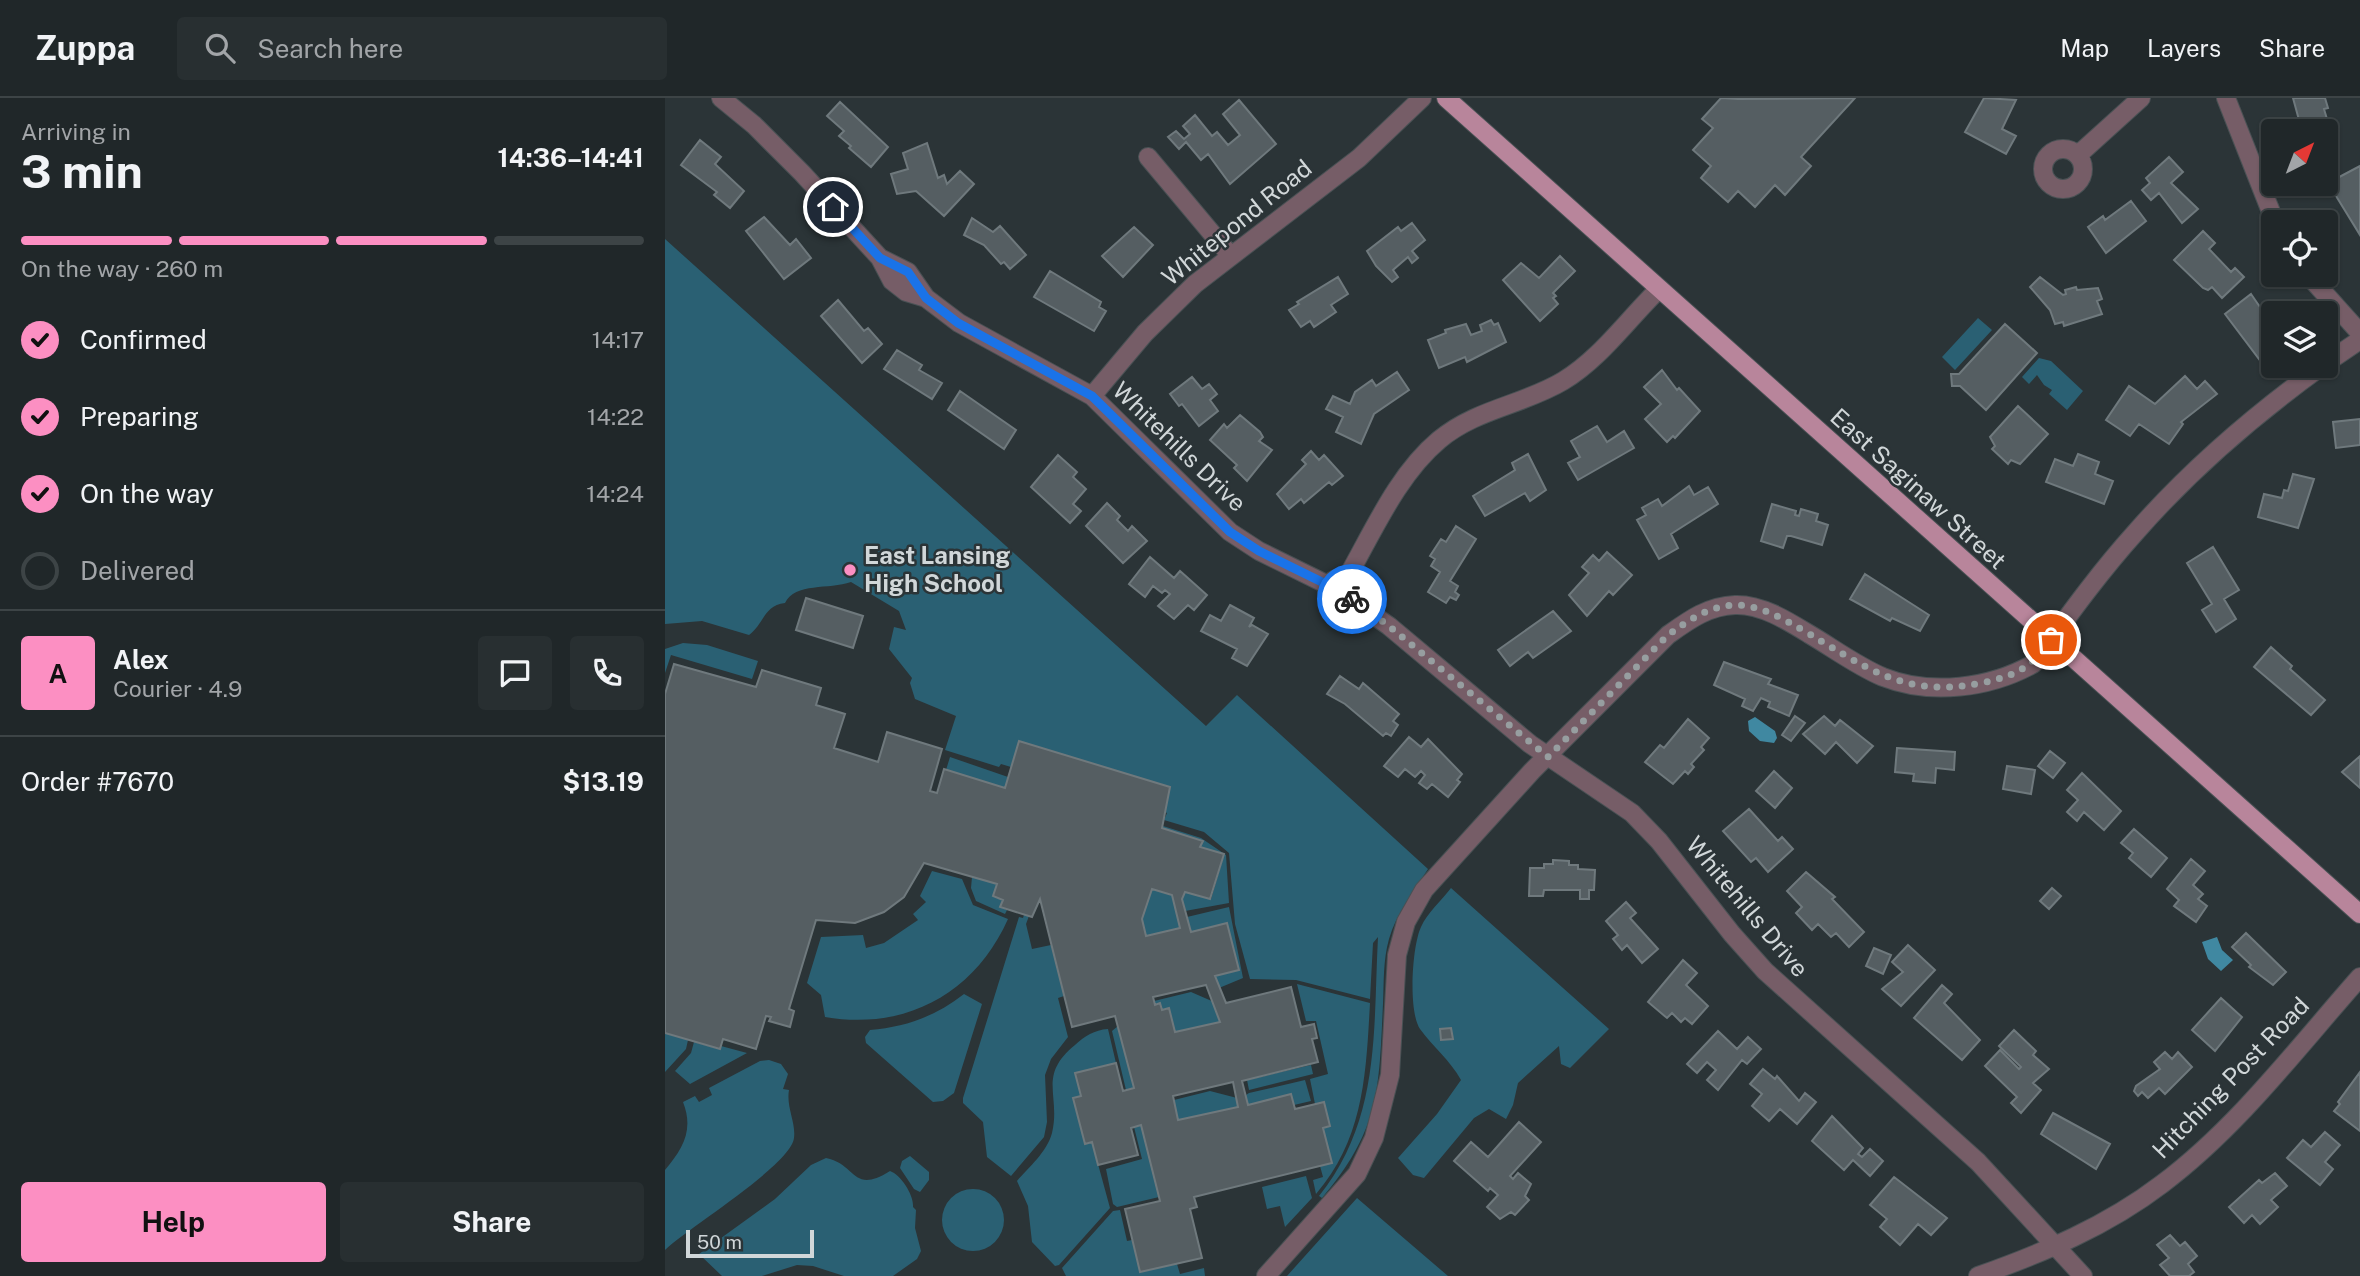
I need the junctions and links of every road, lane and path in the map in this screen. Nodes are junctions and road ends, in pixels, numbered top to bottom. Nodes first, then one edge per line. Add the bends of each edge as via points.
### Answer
1 (721, 98) edge
2 (1422, 98) edge
3 (1446, 98) edge
4 (2141, 98) edge
5 (2226, 98) edge
6 (2078, 155) dead end
7 (1148, 157) dead end
8 (2270, 210) edge
9 (1230, 255) junction
10 (2319, 287) edge
11 (1659, 289) junction
12 (2360, 333) edge
13 (2360, 340) edge
14 (2338, 355) edge
15 (2306, 378) edge
16 (1092, 396) junction
17 (1341, 588) junction
18 (2051, 640) junction
19 (1548, 757) junction
20 (2360, 914) edge
21 (2360, 977) edge
22 (2055, 1245) junction
23 (1266, 1276) edge
24 (1978, 1276) edge
25 (2083, 1276) edge

1 - 16 street, Whitehills Drive via 802,173 880,258 898,287 926,298 958,323
2 - 9 street, Whitepond Road via 1359,158
3 - 11 main road, East Saginaw Street
4 - 6 street
5 - 8 street
7 - 9 street
9 - 16 street, Whitepond Road via 1145,333
10 - 12 street
11 - 17 street via 1584,367 1564,381 1478,415 1437,442 1391,500
11 - 18 main road, East Saginaw Street
13 - 14 street
15 - 18 street via 2242,427 2169,496 2102,571
16 - 17 street, Whitehills Drive via 1230,532 1259,551
17 - 19 street, Whitehills Drive
18 - 19 street via 2033,664 2019,672 1963,686 1931,687 1882,676 1776,615 1737,605 1711,608 1668,635
18 - 20 main road, East Saginaw Street
19 - 22 street, Whitehills Drive via 1632,813 1765,971 1978,1162
19 - 23 street via 1435,876 1414,906 1397,955 1390,1075 1374,1138 1357,1174
21 - 22 street, Hitching Post Road via 2200,1151 2121,1212
22 - 24 street, Hitching Post Road
22 - 25 street, Whitehills Drive

